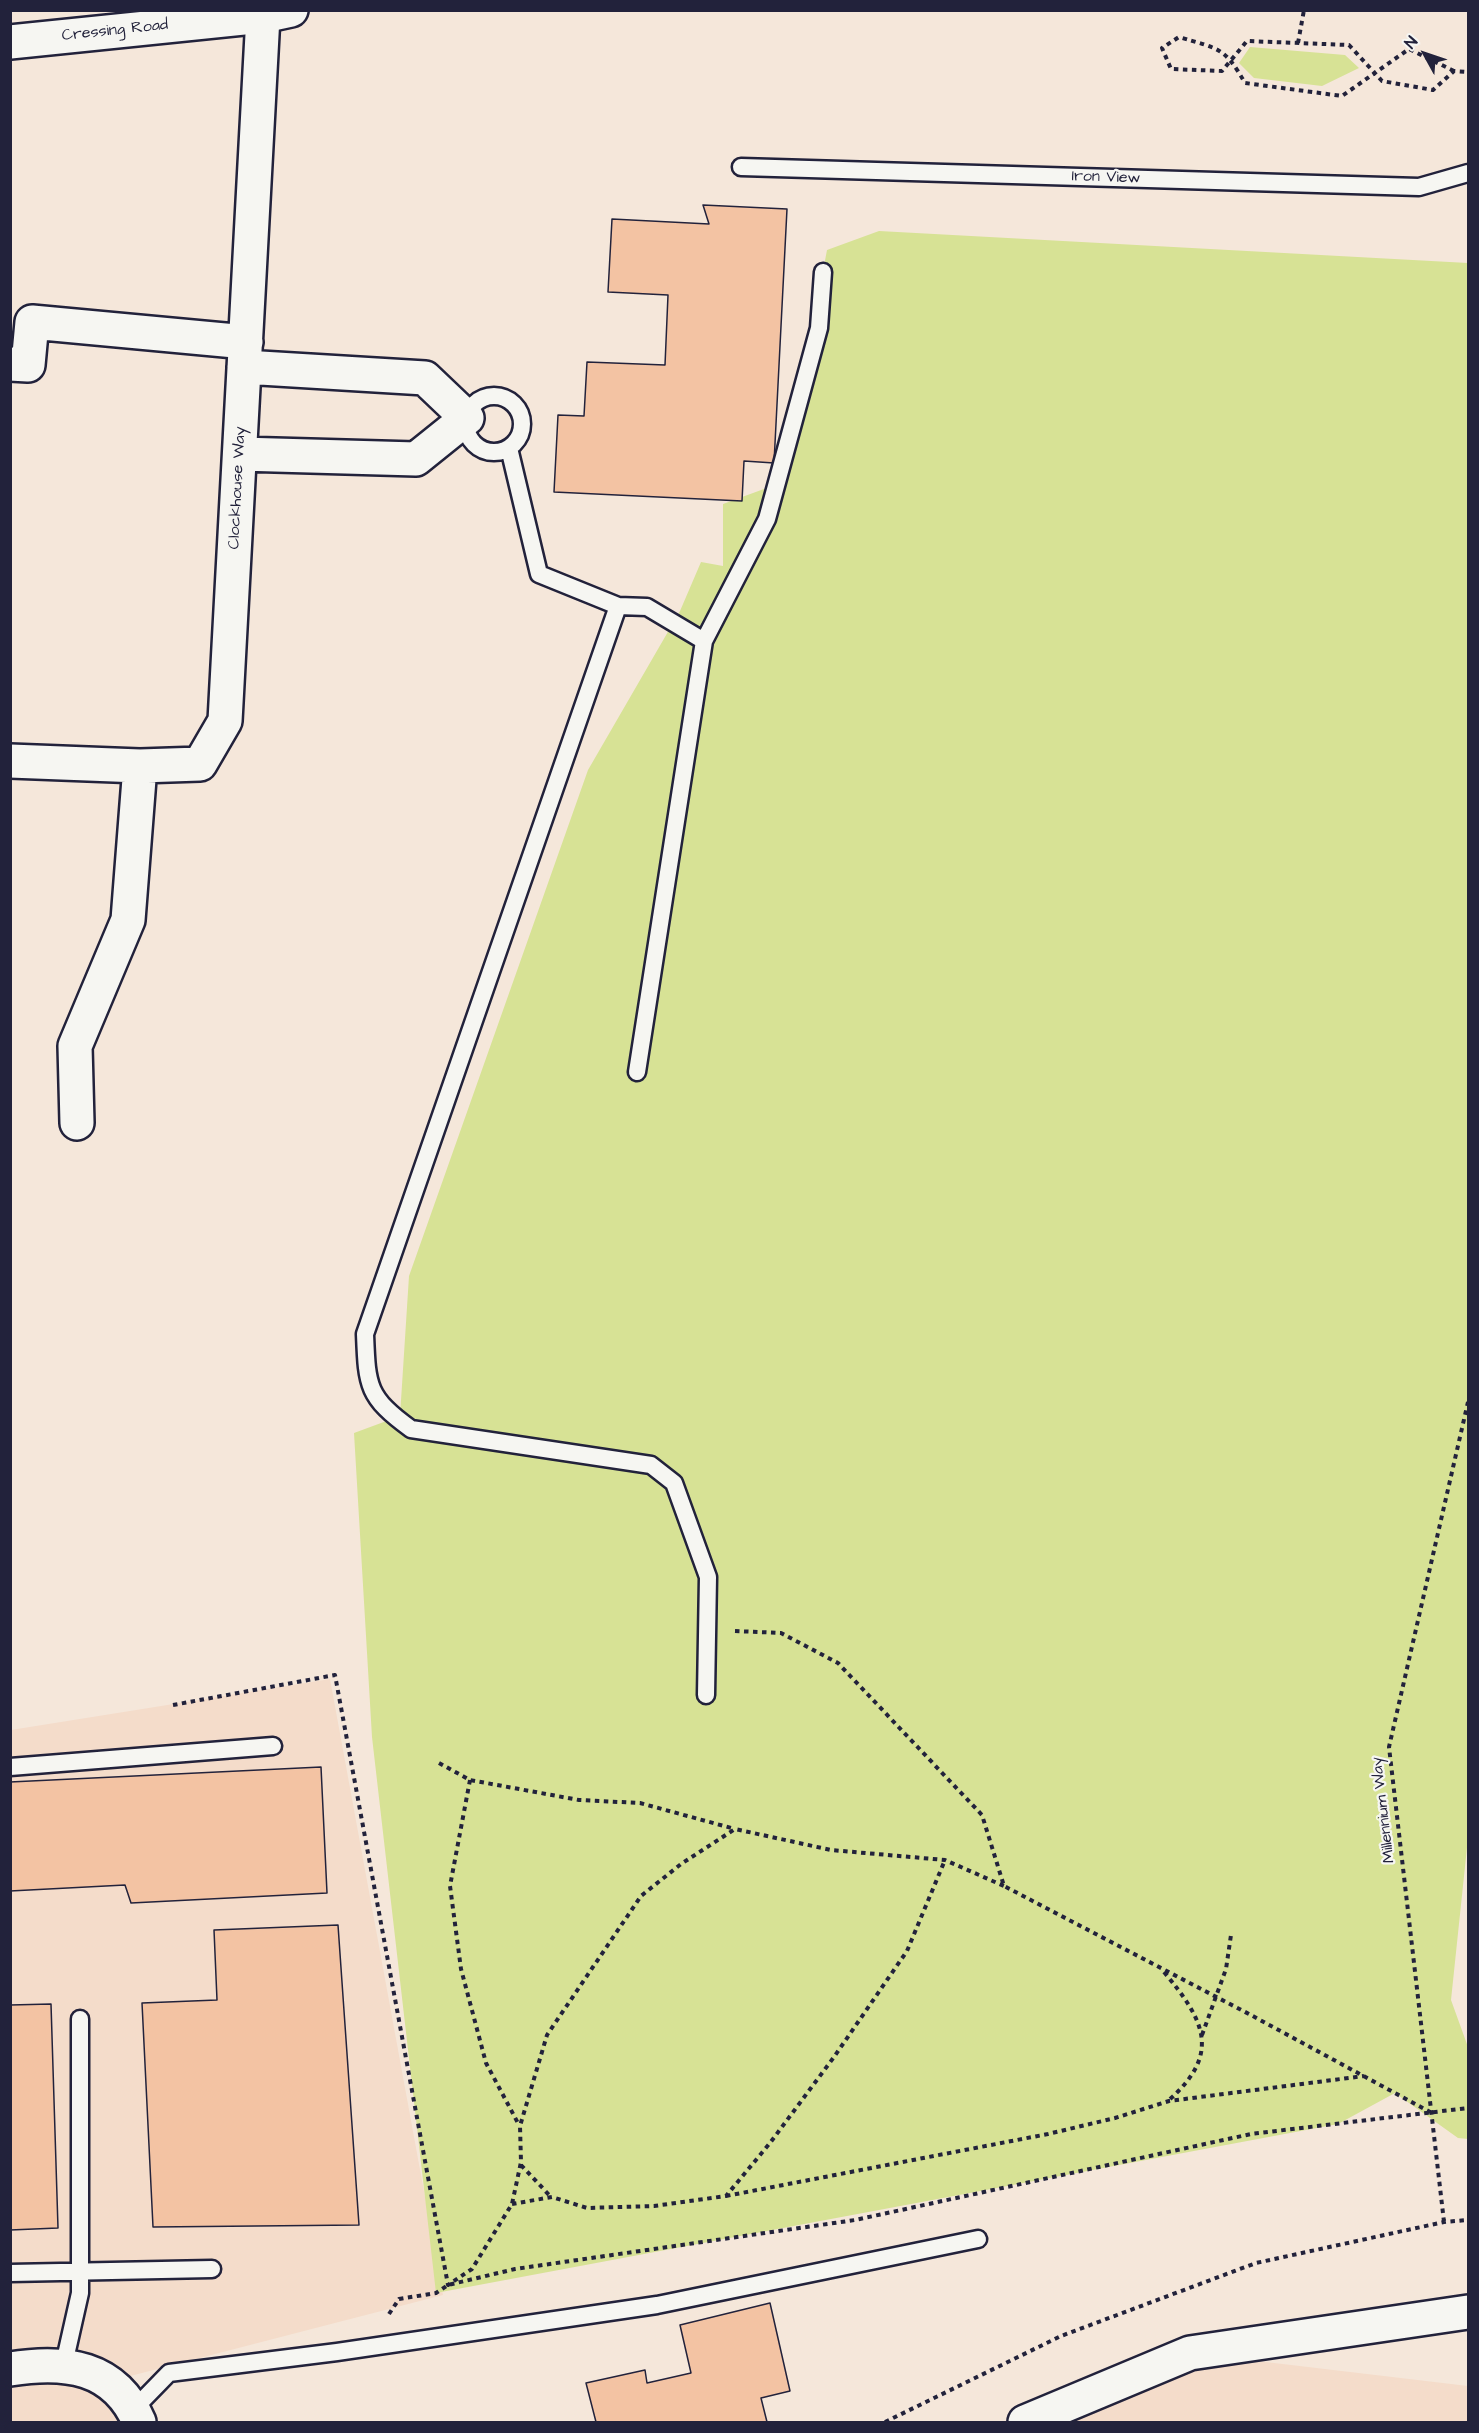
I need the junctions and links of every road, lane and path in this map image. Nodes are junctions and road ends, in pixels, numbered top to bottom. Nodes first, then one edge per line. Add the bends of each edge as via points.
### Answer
1 (1304, 10) edge
2 (277, 13) edge
3 (10, 42) edge
4 (1298, 43) junction
5 (1231, 59) junction
6 (1454, 70) junction
7 (1468, 72) edge
8 (1375, 73) junction
9 (741, 168) dead end
10 (1468, 173) edge
11 (823, 272) dead end
12 (245, 355) junction
13 (10, 364) edge
14 (467, 418) junction
15 (509, 448) junction
16 (240, 454) junction
17 (618, 606) junction
18 (704, 641) junction
19 (10, 761) edge
20 (140, 766) junction
21 (637, 1072) dead end
22 (77, 1123) dead end
23 (1468, 1402) edge
24 (707, 1630) junction
25 (705, 1695) dead end
26 (173, 1705) dead end
27 (273, 1746) dead end
28 (439, 1763) dead end
29 (10, 1767) edge
30 (470, 1780) junction
31 (735, 1829) junction
32 (945, 1860) junction
33 (1004, 1886) junction
34 (1231, 1935) dead end
35 (1162, 1969) junction
36 (1216, 1997) junction
37 (80, 2019) dead end
38 (1202, 2035) junction
39 (1364, 2076) junction
40 (1169, 2101) junction
41 (1468, 2108) edge
42 (1431, 2113) junction
43 (520, 2126) junction
44 (520, 2165) junction
45 (726, 2196) junction
46 (552, 2197) junction
47 (512, 2204) junction
48 (1468, 2220) edge
49 (1444, 2222) junction
50 (978, 2239) dead end
51 (212, 2269) dead end
52 (80, 2270) junction
53 (10, 2273) edge
54 (448, 2285) junction
55 (1468, 2312) edge
56 (365, 2346) junction
57 (64, 2364) junction
58 (10, 2369) edge
59 (136, 2416) edge
60 (885, 2422) edge
61 (1025, 2422) edge

1 - 4 path
2 - 3 street, Cressing Road
2 - 12 street, Clockhouse Way
4 - 5 path via 1247,40
4 - 8 path via 1349,45
5 - 5 path via 1222,71 1171,69 1162,48 1179,37 1222,50
5 - 8 path via 1245,83 1342,96
6 - 7 path
6 - 8 path via 1409,49
6 - 8 path via 1433,90 1382,81
9 - 10 lane, Iron View via 1419,187
11 - 18 lane via 819,328 767,519
12 - 13 street via 32,322 28,365
12 - 14 street via 425,378
12 - 16 street, Clockhouse Way
14 - 15 lane via 475,444 492,452
14 - 15 lane via 484,398 494,396 511,401 518,408 523,425
14 - 16 street via 416,459
15 - 17 lane via 539,574
16 - 20 street, Clockhouse Way via 225,721 200,764
17 - 18 lane via 647,607
17 - 24 lane via 365,1334 366,1377 383,1408 411,1429 651,1465 674,1483 708,1577
18 - 21 lane
19 - 20 street, Clockhouse Way
20 - 22 street via 128,920 75,1046
23 - 42 path, Millennium Way via 1389,1747
24 - 25 lane
24 - 33 path via 781,1633 838,1663 982,1815
26 - 54 path via 336,1675
27 - 29 lane
28 - 30 path
30 - 31 path via 579,1800 640,1803
30 - 43 path via 450,1886 461,1969 486,2063
31 - 32 path via 831,1850
31 - 43 path via 641,1896 547,2035
32 - 33 path
32 - 45 path via 907,1951 813,2086
33 - 35 path
34 - 36 path via 1226,1969
35 - 36 path
35 - 38 path via 1186,2000
36 - 38 path
36 - 39 path
37 - 52 lane
38 - 40 path via 1203,2052 1192,2077
39 - 40 path
39 - 42 path
40 - 45 path via 1048,2134
41 - 42 path
42 - 49 path, Millennium Way
42 - 54 path via 1251,2134 855,2220 515,2269
43 - 44 path
44 - 46 path
44 - 47 path
45 - 46 path via 654,2206 587,2208
46 - 47 path
47 - 54 path via 472,2269
48 - 49 path
49 - 60 path via 1256,2263 1061,2336
50 - 56 lane via 657,2306
51 - 52 lane
52 - 53 lane
52 - 57 lane via 80,2293
54 - 56 path via 436,2293 399,2299
55 - 61 street via 1190,2353
56 - 59 lane via 169,2373
57 - 58 street
57 - 59 street via 110,2381

